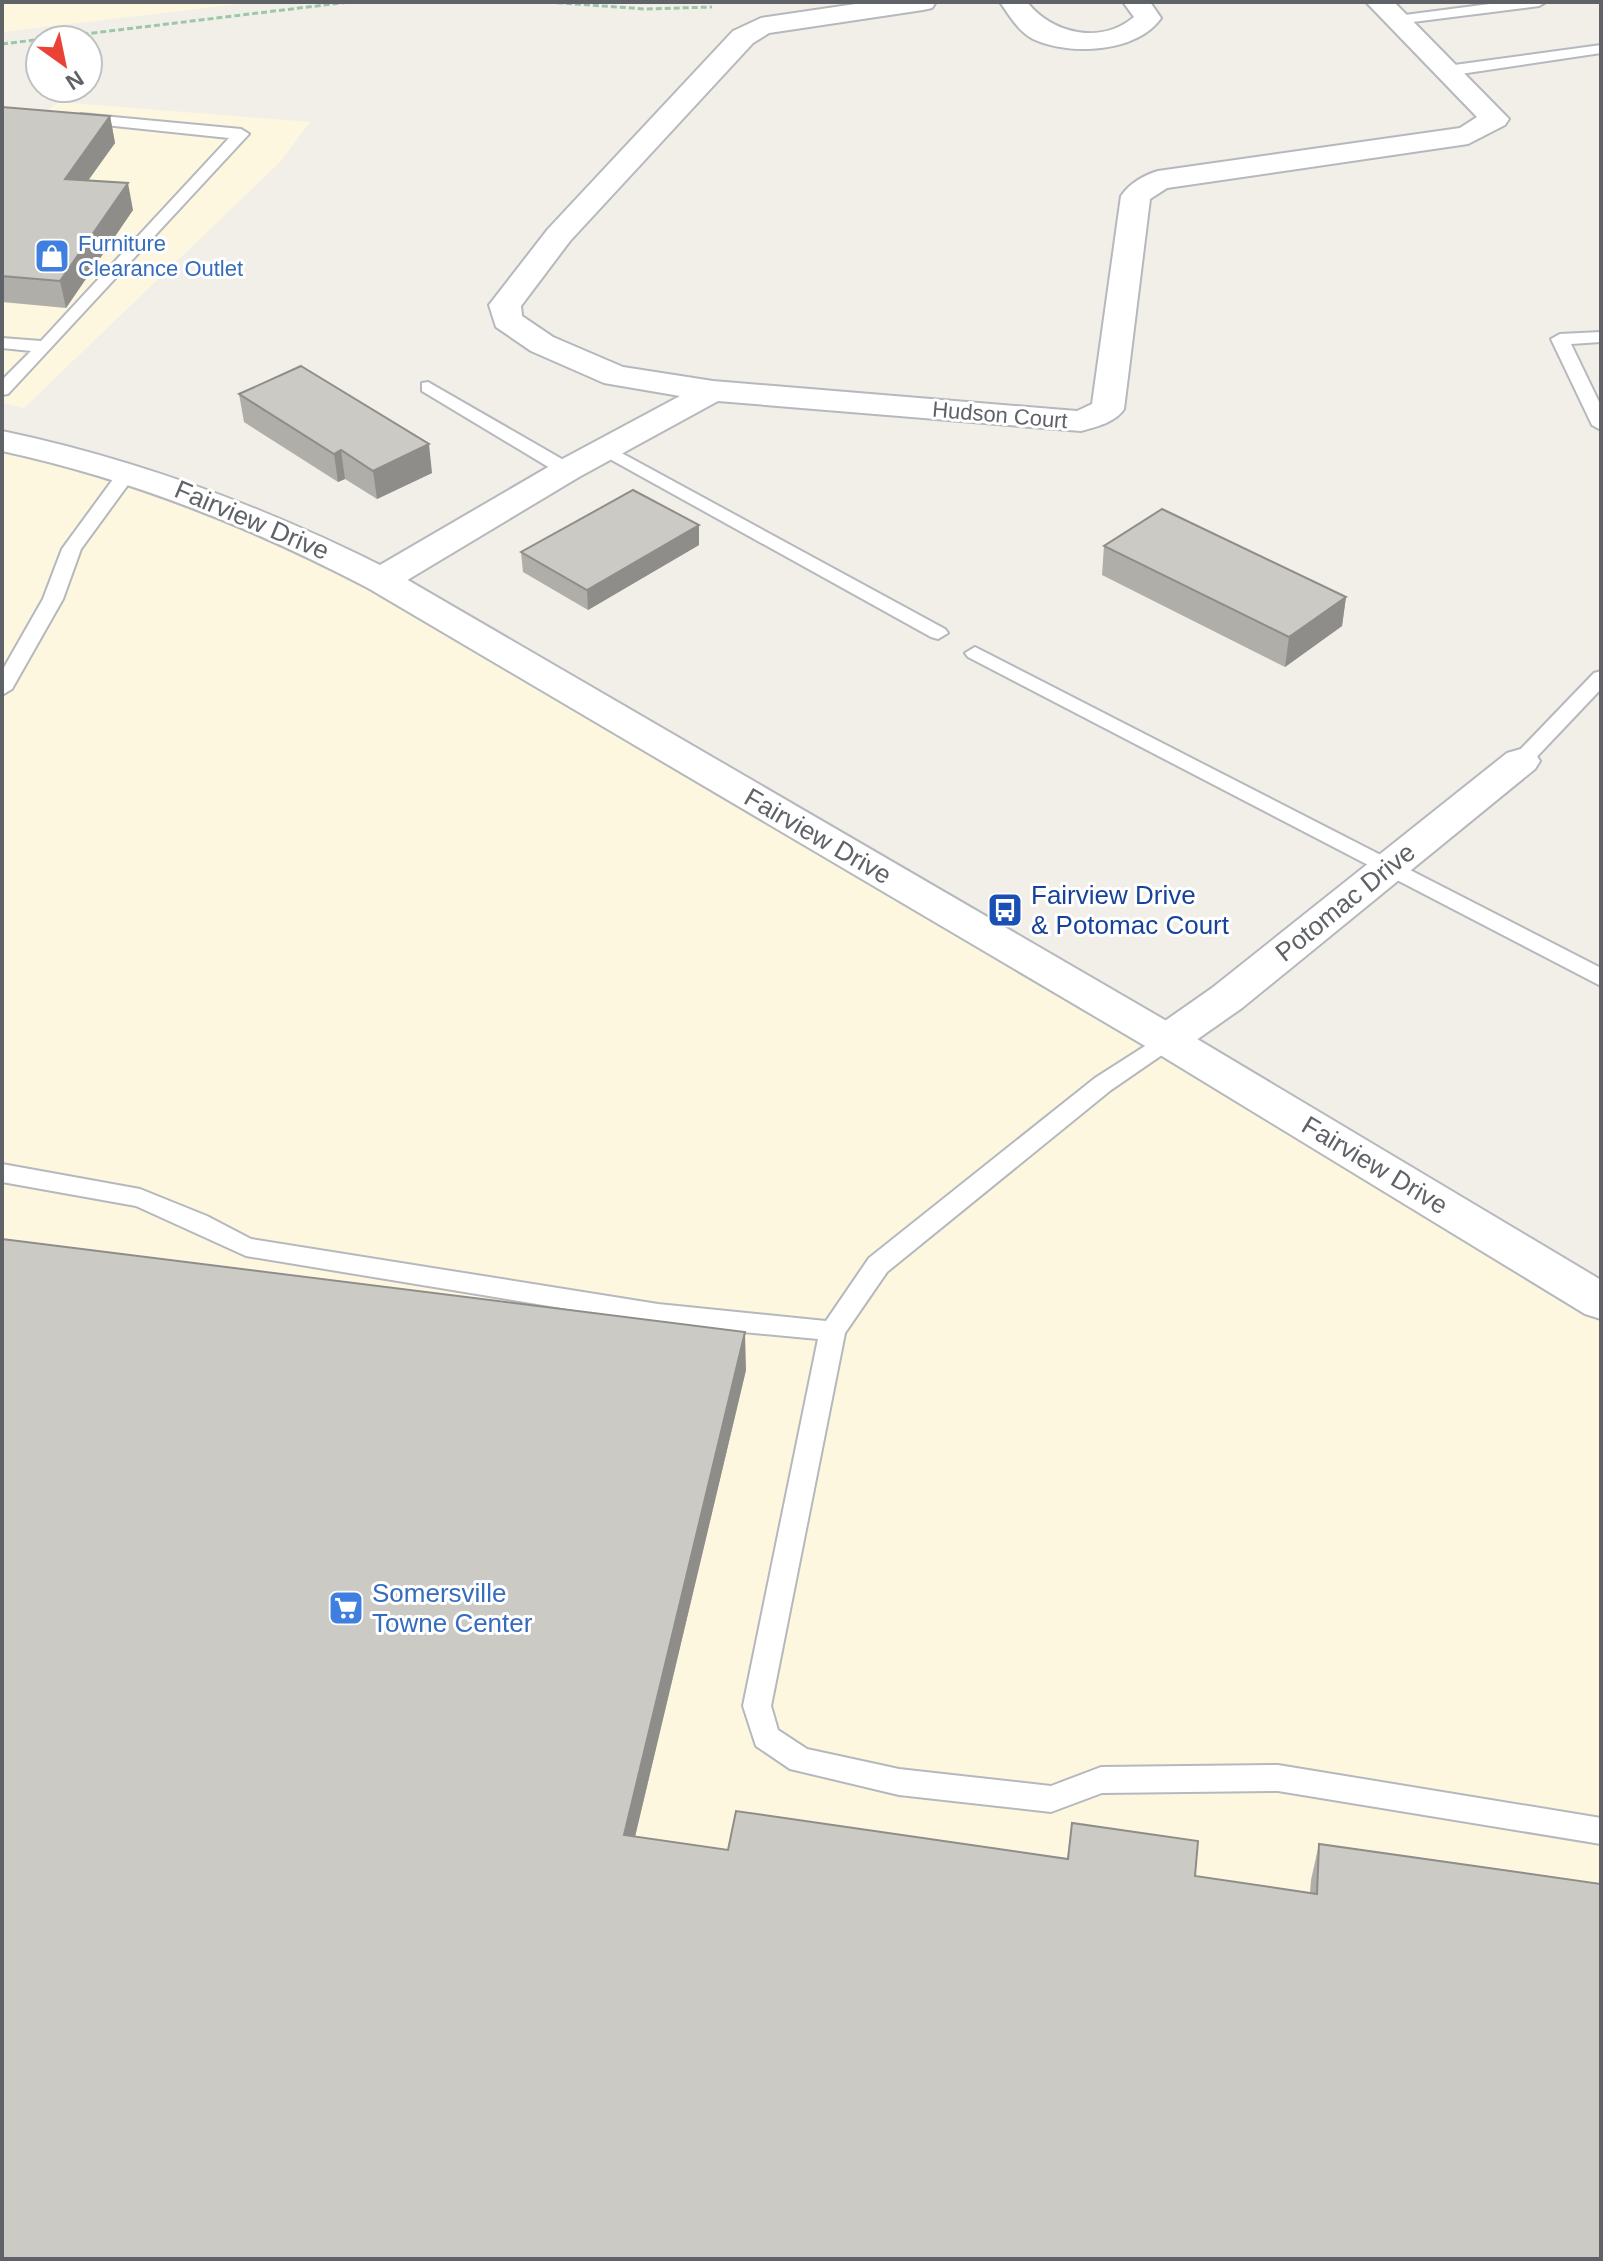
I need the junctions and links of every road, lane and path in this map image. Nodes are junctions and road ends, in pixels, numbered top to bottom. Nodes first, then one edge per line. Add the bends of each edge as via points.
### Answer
1 (349, 2) edge
2 (548, 2) edge
3 (923, 2) edge
4 (1013, 2) edge
5 (1136, 2) edge
6 (1539, 2) edge
7 (722, 6) dead end
8 (1388, 11) edge
9 (2, 44) edge
10 (1601, 49) edge
11 (1447, 71) junction
12 (69, 118) edge
13 (1601, 337) edge
14 (2, 343) edge
15 (45, 347) junction
16 (428, 387) dead end
17 (2, 390) edge
18 (713, 391) junction
19 (1601, 425) edge
20 (2, 441) edge
21 (605, 449) junction
22 (567, 470) junction
23 (129, 471) junction
24 (381, 580) junction
25 (938, 633) dead end
26 (975, 653) dead end
27 (1601, 677) edge
28 (2, 689) edge
29 (1521, 761) joint
30 (1389, 865) junction
31 (1601, 978) edge
32 (1167, 1040) junction
33 (2, 1173) edge
34 (1601, 1302) edge
35 (833, 1331) junction
36 (1601, 1831) edge

1 - 9 path
2 - 7 path via 675,10
3 - 18 street via 761,26 743,37 559,235 505,305 514,328 615,376
4 - 5 street via 1033,27 1073,40 1116,36 1145,24 1148,18
6 - 8 lane
8 - 11 street, Hudson Court
10 - 11 lane
11 - 18 street, Hudson Court via 1495,119 1468,135 1158,180 1136,196 1108,409 1081,421
12 - 15 lane via 241,134
13 - 19 lane via 1560,339
14 - 15 lane
15 - 17 lane
16 - 22 lane
18 - 21 street
20 - 23 street, Fairview Drive
21 - 22 street
21 - 25 lane
22 - 24 street
23 - 24 street, Fairview Drive via 243,511
23 - 28 lane via 72,549 53,599
24 - 32 street, Fairview Drive
26 - 30 lane
27 - 29 lane
29 - 30 street, Potomac Drive
30 - 31 lane
30 - 32 street, Potomac Drive via 1227,998
32 - 34 street, Fairview Drive
32 - 35 lane via 1103,1084 878,1265
33 - 35 lane via 140,1198 246,1247 658,1314
35 - 36 lane via 757,1706 766,1737 800,1760 899,1782 1051,1799 1101,1780 1278,1778

